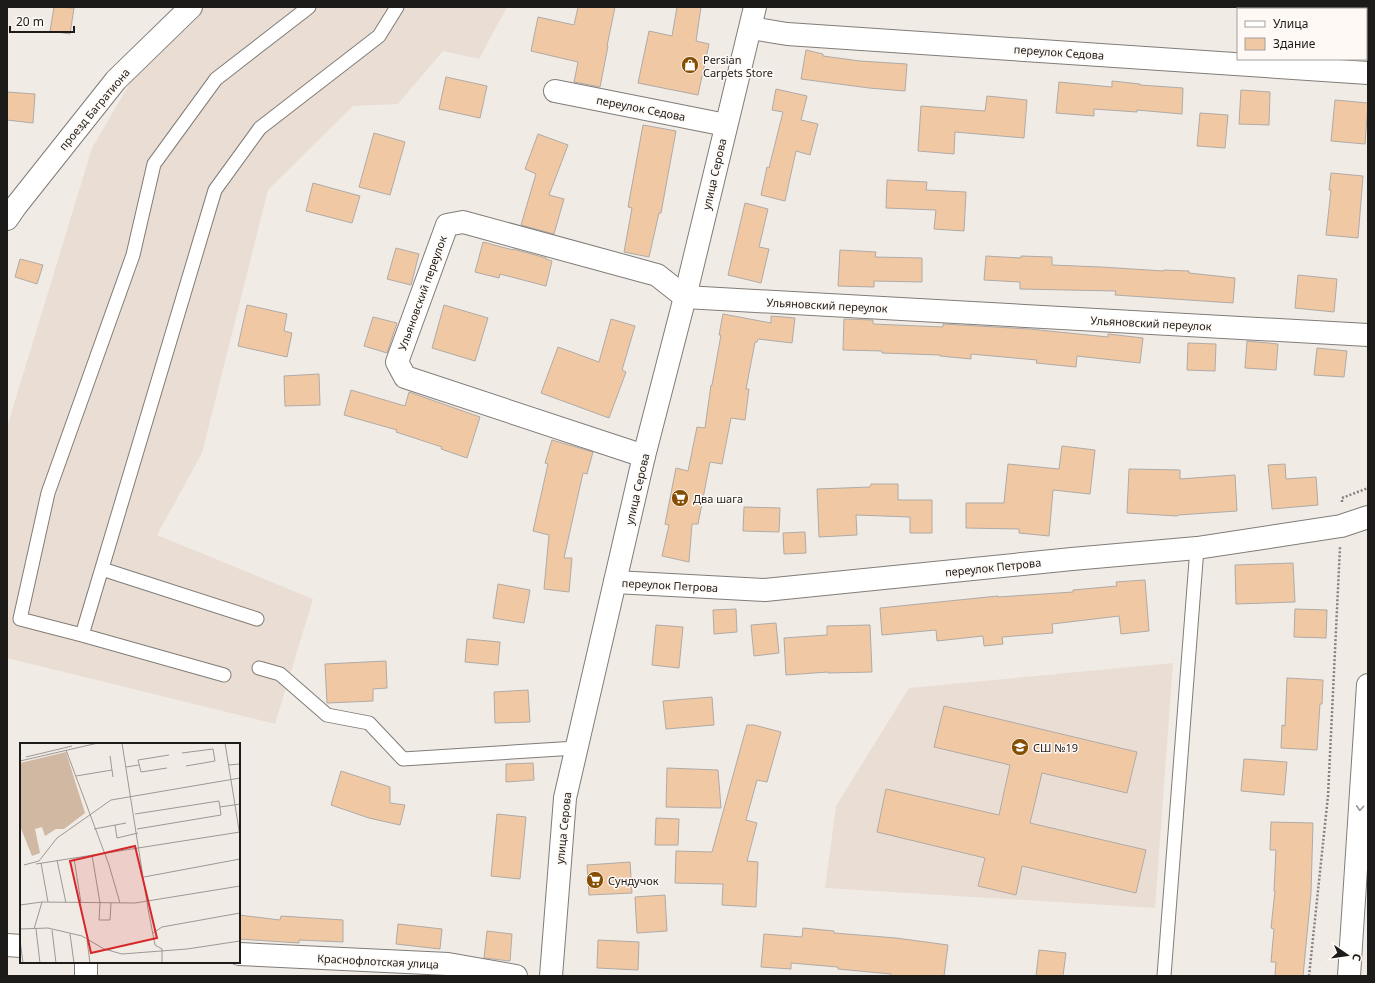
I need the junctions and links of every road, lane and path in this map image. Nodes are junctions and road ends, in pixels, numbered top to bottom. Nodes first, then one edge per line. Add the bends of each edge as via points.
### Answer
1 (192, 7) edge
2 (309, 7) edge
3 (397, 7) edge
4 (755, 7) edge
5 (751, 28) junction
6 (1368, 72) edge
7 (555, 91) dead end
8 (726, 125) junction
9 (10, 210) edge
10 (685, 297) junction
11 (1368, 335) edge
12 (644, 456) junction
13 (1368, 488) edge
14 (1368, 517) edge
15 (1341, 526) junction
16 (1197, 548) junction
17 (102, 569) junction
18 (615, 582) junction
19 (257, 619) dead end
20 (82, 635) junction
21 (259, 668) dead end
22 (224, 675) dead end
23 (1368, 685) edge
24 (576, 748) junction
25 (7, 946) edge
26 (20, 946) edge
27 (240, 954) edge
28 (86, 963) edge
29 (86, 976) edge
30 (516, 976) edge
31 (551, 976) edge
32 (1164, 976) edge
33 (1309, 976) edge
34 (1349, 976) edge

1 - 9 street, проезд Багратиона via 116,80
2 - 20 lane via 216,79 154,164 133,255 48,493 20,620
3 - 17 lane via 379,36 260,128 216,190
4 - 5 street, улица Серова
5 - 6 street, переулок Седова via 787,34
5 - 8 street, улица Серова
7 - 8 street, переулок Седова
8 - 10 street, улица Серова
10 - 11 street, Ульяновский переулок
10 - 12 street, улица Серова
10 - 12 street, Ульяновский переулок via 657,275 463,222 447,225 397,362 405,377
12 - 18 street, улица Серова
13 - 15 path via 1342,498
14 - 15 street, переулок Петрова
15 - 16 street, переулок Петрова
15 - 33 path via 1328,796
16 - 18 street, переулок Петрова via 765,590
16 - 32 lane
17 - 19 lane
17 - 20 lane
18 - 24 street, улица Серова
20 - 22 lane
21 - 24 lane via 280,674 327,715 370,723 402,759
23 -> 34 street
24 - 31 street, улица Серова via 565,798
25 - 26 street
27 - 30 street, Краснофлотская улица via 448,964
28 - 29 street

